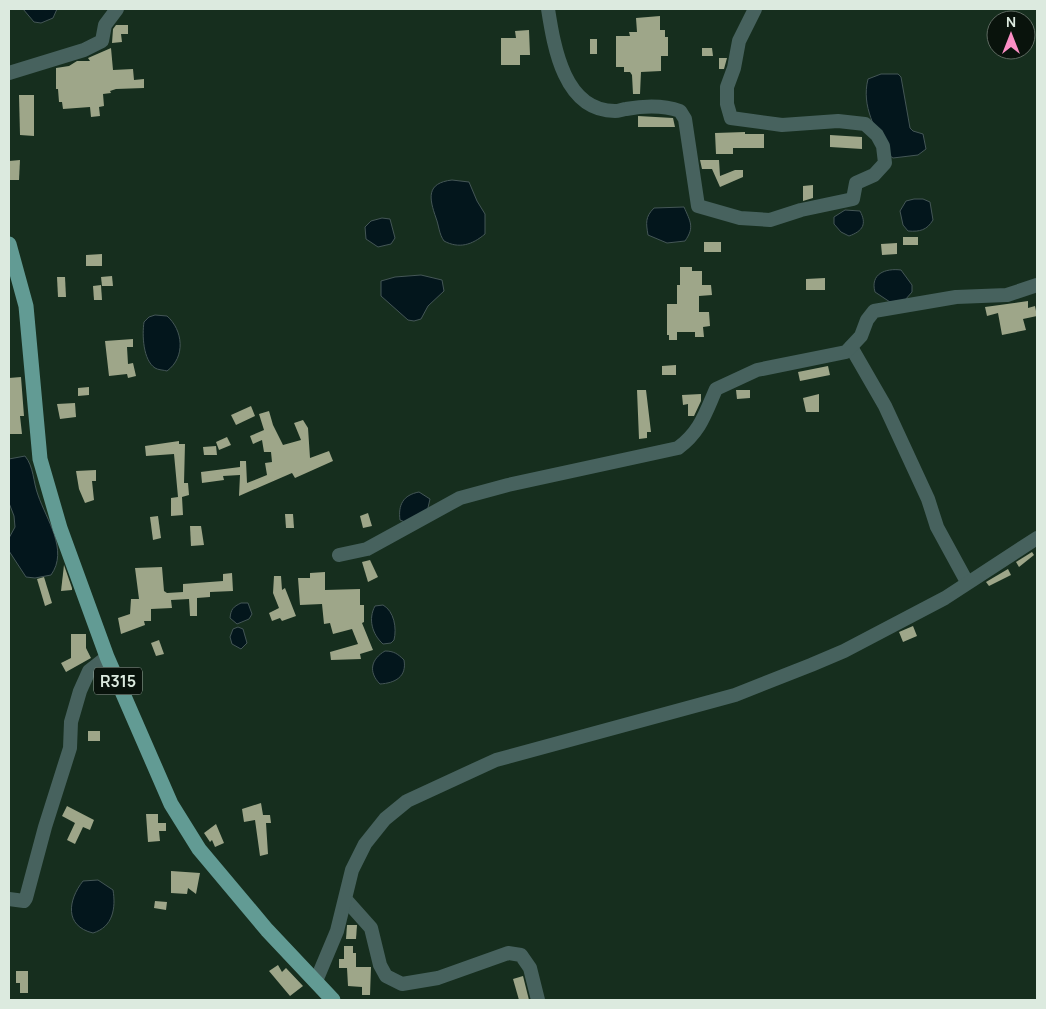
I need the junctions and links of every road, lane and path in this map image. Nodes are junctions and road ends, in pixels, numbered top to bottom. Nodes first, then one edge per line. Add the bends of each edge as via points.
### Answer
1 (117, 9) edge
2 (548, 9) edge
3 (755, 9) edge
4 (9, 73) edge
5 (9, 244) edge
6 (1037, 284) edge
7 (851, 347) junction
8 (1037, 538) edge
9 (339, 555) dead end
10 (967, 582) junction
11 (107, 657) junction
12 (9, 899) edge
13 (346, 900) junction
14 (325, 994) edge
15 (538, 1000) edge

1 - 4 street via 105,25 102,41 84,50
2 - 3 street via 564,77 590,103 597,108 616,111 647,107 680,111 685,119 698,206 740,218 770,220 853,200 856,183 874,175 885,163 883,146 865,124 782,125 732,118 727,104 727,87 739,41
5 - 11 main road, R315 via 26,306 40,459 60,528
6 - 7 street via 1007,295 956,297 874,311 861,336
7 - 9 street via 846,352 757,370 716,389 692,438 678,448 460,498 367,549
7 - 10 street via 885,406 928,499 937,527
8 - 10 street
10 - 13 street via 944,598 844,651 735,695 496,760 407,801 385,819 365,844 352,870
11 - 12 street via 89,671 80,691 71,722 70,748 26,898
11 - 14 main road, R315 via 171,804 199,849
13 - 14 street
13 - 15 street via 371,928 386,976 402,984 446,975 508,953 521,955 530,968

